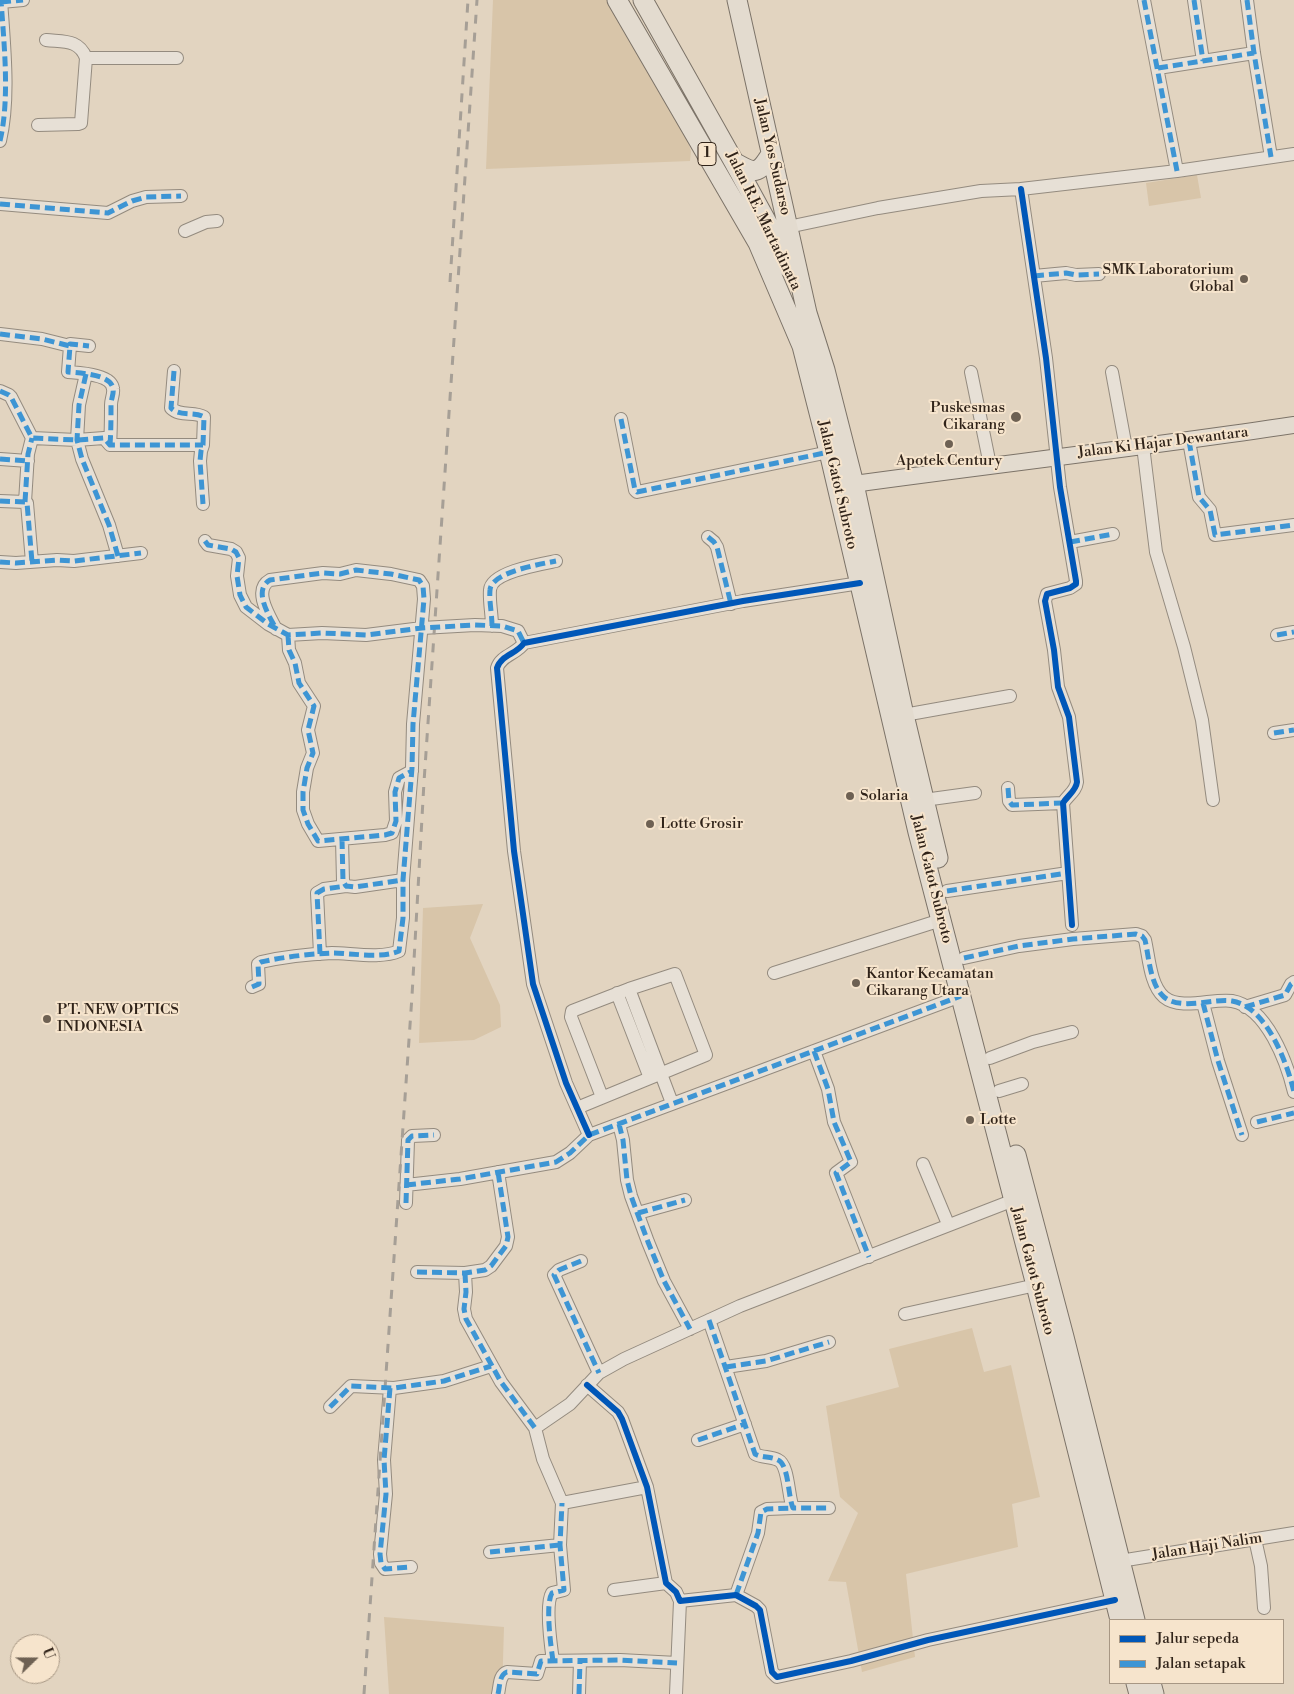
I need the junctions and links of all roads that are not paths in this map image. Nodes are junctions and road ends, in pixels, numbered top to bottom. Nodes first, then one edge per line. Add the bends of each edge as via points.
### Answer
1 (23, 0) edge
2 (617, 0) edge
3 (643, 0) edge
4 (737, 0) edge
5 (1144, 0) edge
6 (1194, 0) edge
7 (1247, 0) edge
8 (1, 1) edge
9 (46, 40) dead end
10 (1254, 53) junction
11 (86, 58) junction
12 (177, 58) dead end
13 (1204, 61) junction
14 (1158, 68) junction
15 (2, 91) edge
16 (38, 125) dead end
17 (0, 141) edge
18 (771, 154) junction
19 (1294, 154) edge
20 (1271, 157) junction
21 (734, 162) junction
22 (1177, 171) junction
23 (1020, 189) junction
24 (181, 196) dead end
25 (0, 204) edge
26 (217, 221) dead end
27 (788, 227) junction
28 (185, 231) dead end
29 (1100, 274) dead end
30 (1034, 276) junction
31 (788, 312) joint
32 (807, 313) junction
33 (0, 334) edge
34 (70, 346) junction
35 (89, 346) dead end
36 (174, 370) dead end
37 (971, 372) dead end
38 (1112, 372) dead end
39 (86, 374) junction
40 (0, 392) edge
41 (621, 419) dead end
42 (1294, 425) edge
43 (32, 438) junction
44 (77, 440) junction
45 (1189, 441) junction
46 (110, 444) junction
47 (203, 445) junction
48 (1143, 446) junction
49 (1126, 448) junction
50 (829, 452) junction
51 (1057, 456) junction
52 (0, 459) edge
53 (28, 460) junction
54 (990, 465) junction
55 (854, 484) junction
56 (0, 501) edge
57 (25, 502) junction
58 (203, 504) dead end
59 (1294, 525) edge
60 (1113, 534) dead end
61 (708, 538) dead end
62 (205, 541) dead end
63 (1070, 542) junction
64 (141, 553) dead end
65 (118, 556) junction
66 (556, 561) dead end
67 (0, 562) edge
68 (32, 562) junction
69 (860, 583) junction
70 (731, 604) junction
71 (492, 626) junction
72 (422, 628) junction
73 (282, 632) junction
74 (1294, 632) edge
75 (1277, 635) dead end
76 (524, 643) junction
77 (1010, 696) dead end
78 (904, 715) junction
79 (1294, 730) edge
80 (1274, 733) dead end
81 (412, 771) junction
82 (1008, 788) dead end
83 (975, 793) dead end
84 (924, 800) junction
85 (1213, 800) dead end
86 (1063, 803) junction
87 (342, 839) junction
88 (1068, 873) junction
89 (404, 880) junction
90 (346, 886) junction
91 (947, 891) junction
92 (941, 920) junction
93 (1072, 924) dead end
94 (320, 954) junction
95 (964, 958) junction
96 (774, 973) dead end
97 (1294, 982) edge
98 (252, 987) dead end
99 (623, 991) junction
100 (961, 996) junction
101 (1203, 1003) junction
102 (1245, 1007) junction
103 (1072, 1032) dead end
104 (814, 1051) junction
105 (990, 1058) junction
106 (1290, 1067) edge
107 (655, 1076) junction
108 (1022, 1084) dead end
109 (999, 1091) junction
110 (1294, 1092) edge
111 (602, 1097) junction
112 (672, 1103) junction
113 (577, 1108) junction
114 (1294, 1113) edge
115 (1256, 1122) dead end
116 (619, 1124) junction
117 (589, 1135) junction
118 (1242, 1135) dead end
119 (434, 1136) dead end
120 (923, 1164) dead end
121 (498, 1172) junction
122 (406, 1185) junction
123 (685, 1200) dead end
124 (1014, 1200) junction
125 (406, 1203) dead end
126 (638, 1213) junction
127 (948, 1224) junction
128 (869, 1257) junction
129 (581, 1261) dead end
130 (418, 1272) dead end
131 (465, 1273) junction
132 (1036, 1285) junction
133 (905, 1314) dead end
134 (709, 1320) junction
135 (690, 1329) junction
136 (829, 1342) dead end
137 (491, 1366) junction
138 (726, 1367) junction
139 (599, 1373) junction
140 (587, 1386) junction
141 (390, 1388) junction
142 (330, 1407) dead end
143 (745, 1424) junction
144 (535, 1428) junction
145 (698, 1440) dead end
146 (647, 1487) junction
147 (562, 1503) junction
148 (792, 1508) junction
149 (829, 1508) dead end
150 (1294, 1533) edge
151 (1255, 1539) junction
152 (560, 1545) junction
153 (490, 1552) dead end
154 (1120, 1561) junction
155 (412, 1567) dead end
156 (666, 1583) junction
157 (614, 1590) dead end
158 (736, 1595) junction
159 (1115, 1600) junction
160 (680, 1601) junction
161 (1264, 1608) dead end
162 (1120, 1619) edge
163 (1135, 1619) edge
164 (553, 1661) junction
165 (580, 1661) junction
166 (677, 1663) junction
167 (498, 1694) edge
168 (579, 1694) edge
169 (676, 1694) edge

1 - 8 street
2 - 31 highway, Jalan R.E. Martadinata / 1 via 743,216
3 - 21 highway, Jalan R.E. Martadinata / 1
4 - 18 highway, Jalan Yos Sudarso / 1
5 - 14 street
6 - 13 street
7 - 10 street
8 - 15 street via 5,72
9 - 11 street via 79,46
10 - 13 street
10 - 20 street
11 - 12 street
11 - 16 street via 81,123
13 - 14 street
14 - 22 street
15 - 17 street via 4,125
18 - 21 highway via 763,168 756,171
18 - 27 highway, Jalan Yos Sudarso / 1
19 - 20 street
20 - 22 street
21 - 32 highway, Jalan R.E. Martadinata / 1 via 774,237
22 - 23 street
23 - 27 street via 945,196
23 - 30 street
24 - 25 street via 146,197 108,214
26 - 28 street
27 - 32 highway, Jalan Yos Sudarso / 1
29 - 30 street
30 - 51 street
31 - 50 highway, Jalan Gatot Subroto / 1 via 802,346
32 - 55 highway, Jalan Gatot Subroto / 1
33 - 34 street
34 - 35 street
34 - 39 street via 68,372
36 - 47 street via 171,408 175,412 203,416
37 - 54 street
38 - 49 street
39 - 44 street via 79,405
39 - 46 street via 104,377 113,387
40 - 43 street via 11,397
41 - 50 street via 637,492
42 - 45 main road, Jalan Ki Hajar Dewantara
43 - 44 street
43 - 53 street
44 - 46 street via 104,438
44 - 65 street
45 - 48 main road, Jalan Ki Hajar Dewantara
45 - 59 street via 1199,498 1210,510 1215,535
46 - 47 street
47 - 58 street via 200,466
48 - 49 main road, Jalan Ki Hajar Dewantara
48 - 85 street via 1156,552 1202,720
49 - 51 main road, Jalan Ki Hajar Dewantara
50 - 69 highway, Jalan Gatot Subroto / 1
51 - 54 main road, Jalan Ki Hajar Dewantara
51 - 63 street
52 - 53 street
53 - 57 street
54 - 55 main road, Jalan Ki Hajar Dewantara
55 - 78 highway, Jalan Gatot Subroto / 1
56 - 57 street
57 - 68 street
60 - 63 street
61 - 70 street via 717,546
62 - 73 street via 208,545 236,552 240,595 246,607
63 - 86 street via 1076,584 1045,596 1058,687 1069,717 1077,782 1075,790
64 - 65 street
65 - 68 street
66 - 71 street via 515,571 492,584
67 - 68 street
69 - 70 street
69 - 92 highway, Jalan Gatot Subroto / 1
70 - 76 street
71 - 72 street
71 - 76 street via 518,631
72 - 73 street via 366,635
72 - 73 street via 424,590 419,580 356,570 266,582 263,598 266,610
72 - 81 street
73 - 87 street via 295,663 299,683 314,706 308,730 313,753 303,792 304,816 318,841
74 - 75 street
76 - 113 street via 519,650 504,658 497,668 514,851 536,995
77 - 78 street
78 - 84 highway, Jalan Gatot Subroto / 1
79 - 80 street
81 - 87 street via 399,778 392,833
81 - 89 street
82 - 86 street via 1012,805
83 - 84 street
84 - 91 highway, Jalan Gatot Subroto / 1
86 - 88 street
87 - 90 street via 343,881
88 - 91 street
88 - 93 street
89 - 90 street
89 - 94 street via 398,951
90 - 94 street via 317,893
91 - 95 highway, Jalan Gatot Subroto / 1
92 - 96 street
92 - 100 highway, Jalan Gatot Subroto / 1
94 - 98 street via 259,963 259,984
95 - 101 street via 1019,946 1136,934 1145,940 1157,988 1163,996 1171,1002
95 - 105 highway, Jalan Gatot Subroto / 1
97 - 102 street via 1285,995
99 - 107 street
99 - 107 street via 675,974 706,1053
99 - 111 street via 570,1013
100 - 104 street
100 - 124 highway, Jalan Gatot Subroto / 1
101 - 102 street via 1232,1001
101 - 118 street
102 - 106 street via 1264,1022
103 - 105 street
104 - 112 street
104 - 128 street via 828,1089 834,1122 851,1162 836,1173
105 - 109 highway, Jalan Gatot Subroto / 1
106 - 110 street
107 - 111 street
107 - 112 street
108 - 109 street
109 - 154 highway, Jalan Gatot Subroto / 1
111 - 113 street
112 - 116 street
113 - 117 street
114 - 115 street
116 - 117 street
116 - 126 street via 629,1188
117 - 121 street via 556,1162
119 - 122 street via 412,1136 408,1140
120 - 127 street
121 - 122 street
121 - 131 street via 508,1242 488,1268
122 - 125 street
123 - 126 street
124 - 127 street
124 - 132 highway, Jalan Gatot Subroto / 1
126 - 135 street via 664,1281
127 - 128 street
128 - 134 street
129 - 139 street via 554,1275
130 - 131 street
131 - 137 street via 464,1313
132 - 133 street
132 - 159 highway, Jalan Gatot Subroto / 1
134 - 135 street
134 - 138 street
135 - 139 street
136 - 138 street via 766,1360
137 - 141 street via 444,1380
137 - 144 street
138 - 143 street
139 - 140 street
140 - 144 street via 570,1404
140 - 146 street via 618,1412
141 - 142 street via 351,1386
141 - 155 street via 381,1563 385,1569
143 - 145 street
143 - 148 street via 755,1454 782,1462
144 - 147 street via 543,1459
146 - 147 street
146 - 156 street
147 - 152 street
148 - 149 street
148 - 158 street via 761,1512 758,1533
150 - 151 street, Jalan Haji Nalim
151 - 154 street, Jalan Haji Nalim
151 - 161 street
152 - 153 street
152 - 164 street via 564,1590 552,1593 550,1597
154 - 163 highway, Jalan Gatot Subroto / 1
156 - 157 street
156 - 160 street
158 - 159 street via 760,1610 772,1672 777,1677 928,1640
158 - 160 street
159 - 162 highway, Jalan Gatot Subroto / 1
160 - 166 street
164 - 165 street
164 - 167 street via 541,1660 537,1674 504,1673
165 - 166 street
165 - 168 street
166 - 169 street

